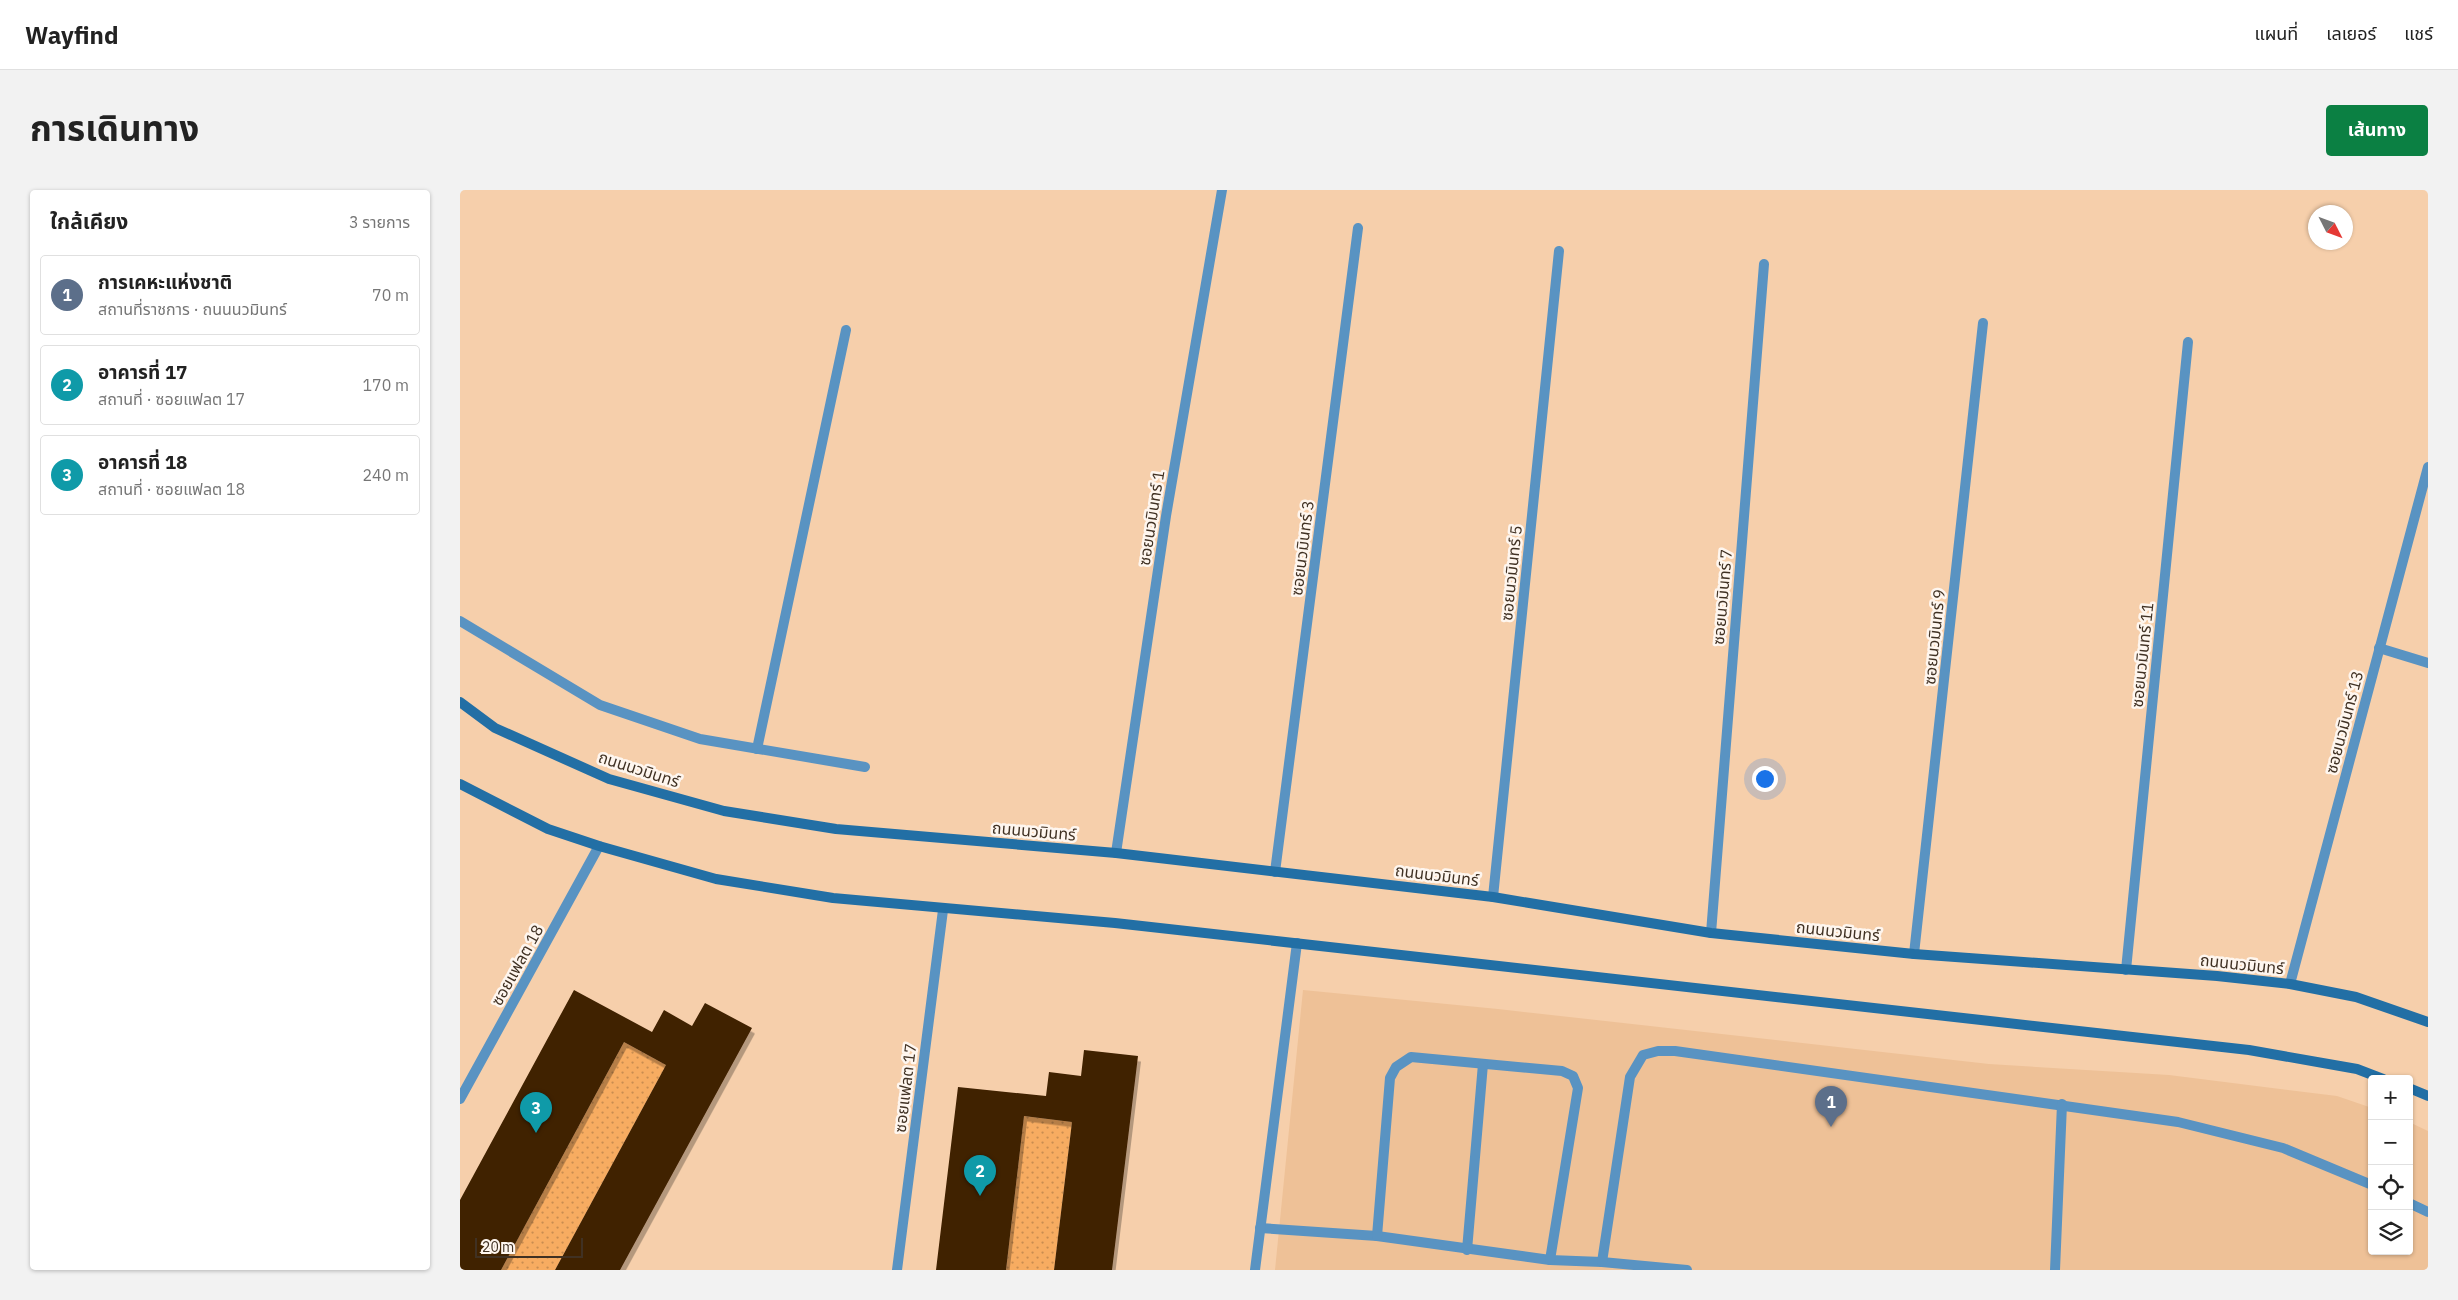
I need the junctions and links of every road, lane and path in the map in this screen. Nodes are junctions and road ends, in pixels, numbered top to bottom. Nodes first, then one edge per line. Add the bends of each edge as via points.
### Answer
1 (1222, 190) edge
2 (1358, 228) dead end
3 (1559, 251) dead end
4 (1764, 264) dead end
5 (1983, 323) dead end
6 (846, 330) dead end
7 (2188, 342) dead end
8 (2428, 467) edge
9 (460, 621) edge
10 (2380, 648) junction
11 (2428, 663) edge
12 (460, 702) edge
13 (757, 749) junction
14 (866, 767) dead end
15 (460, 784) edge
16 (599, 846) junction
17 (1116, 853) junction
18 (1275, 872) junction
19 (1493, 897) junction
20 (943, 910) junction
21 (1711, 933) junction
22 (1297, 943) junction
23 (1914, 954) junction
24 (2126, 970) junction
25 (2290, 984) junction
26 (2428, 1022) edge
27 (1483, 1064) junction
28 (2373, 1075) edge
29 (2413, 1090) edge
30 (2428, 1096) edge
31 (460, 1099) edge
32 (2062, 1104) junction
33 (2368, 1183) edge
34 (2413, 1205) edge
35 (2428, 1212) edge
36 (1260, 1228) junction
37 (1377, 1236) junction
38 (1467, 1250) junction
39 (1550, 1260) junction
40 (1602, 1262) junction
41 (897, 1270) edge
42 (1255, 1270) edge
43 (1687, 1270) edge
44 (2055, 1270) edge

1 - 17 street, ซอยนวมินทร์ 1 via 1166,516
2 - 18 street, ซอยนวมินทร์ 3
3 - 19 street, ซอยนวมินทร์ 5
4 - 21 street, ซอยนวมินทร์ 7
5 - 23 street, ซอยนวมินทร์ 9
6 - 13 street
7 - 24 street, ซอยนวมินทร์ 11
8 - 10 street, ซอยนวมินทร์ 13
9 - 13 street via 600,705 700,739
10 - 11 street
10 - 25 street, ซอยนวมินทร์ 13
12 - 17 main road, ถนนนวมินทร์ via 495,728 609,779 724,811 836,829
13 - 14 street
15 - 16 main road via 548,829
16 - 20 main road via 716,880 833,898
16 - 31 street, ซอยแฟลต 18
17 - 18 main road, ถนนนวมินทร์
18 - 19 main road, ถนนนวมินทร์
19 - 21 main road, ถนนนวมินทร์
20 - 22 main road via 1115,923
20 - 41 street, ซอยแฟลต 17
21 - 23 main road, ถนนนวมินทร์
22 - 28 main road via 2249,1050 2357,1069
22 - 36 street
23 - 24 main road, ถนนนวมินทร์
24 - 25 main road, ถนนนวมินทร์
25 - 26 main road, ถนนนวมินทร์ via 2356,997
27 - 37 street via 1411,1057 1390,1074
27 - 38 street
27 - 39 street via 1562,1071 1573,1076 1578,1088
29 - 30 main road
32 - 33 street via 2178,1122 2282,1148
32 - 40 street via 1675,1051 1643,1055 1630,1077
32 - 44 street
34 - 35 street
36 - 37 street
36 - 42 street
37 - 38 street
38 - 39 street
39 - 40 street
40 - 43 street

